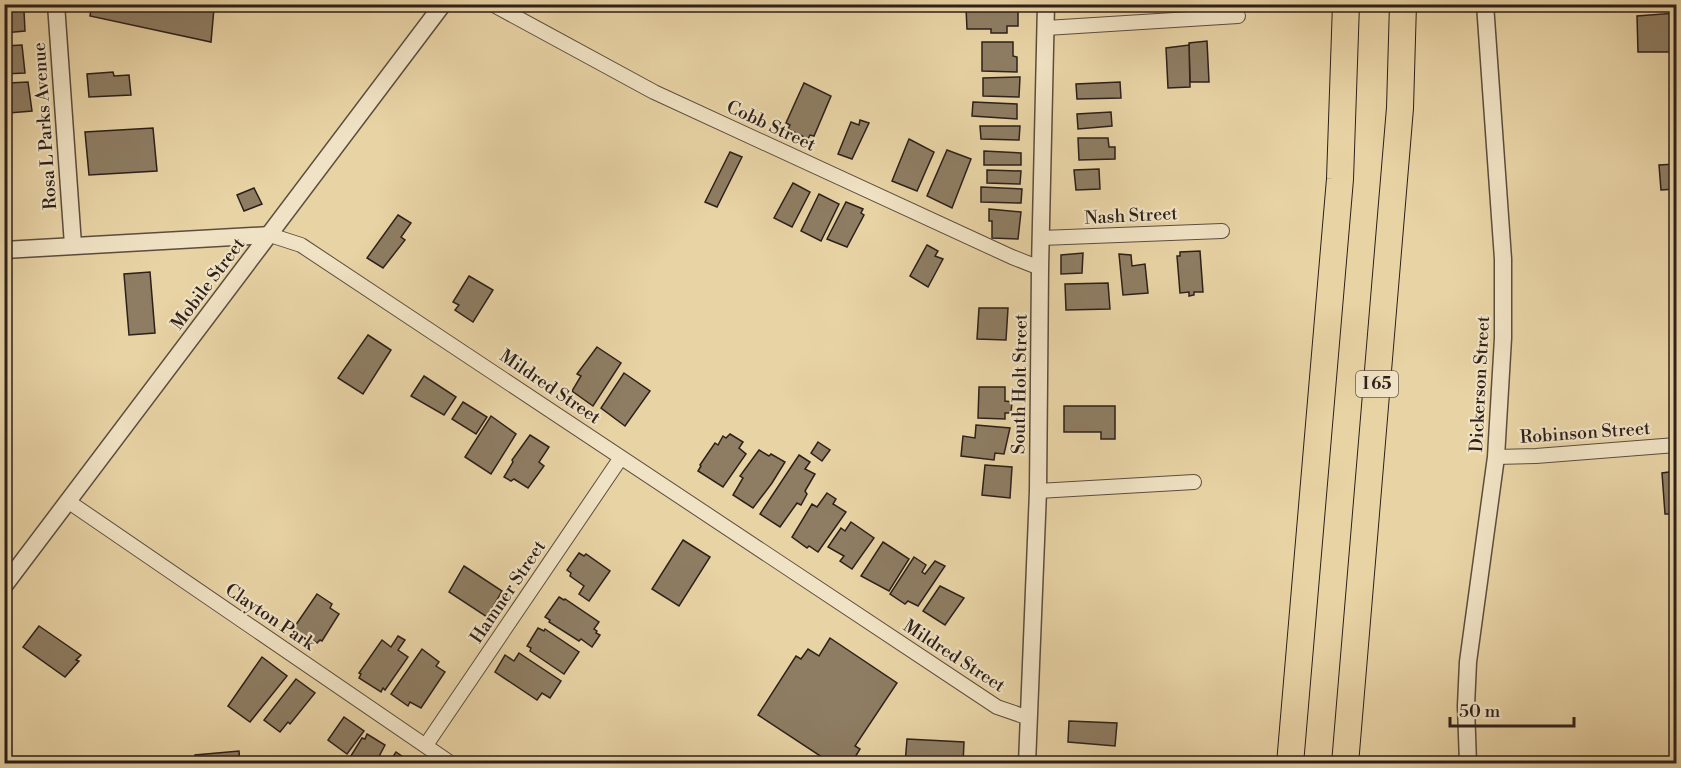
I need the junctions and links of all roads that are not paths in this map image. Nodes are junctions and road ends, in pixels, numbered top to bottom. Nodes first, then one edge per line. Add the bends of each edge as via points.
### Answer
1 (56, 4) edge
2 (443, 4) edge
3 (492, 4) edge
4 (1047, 4) edge
5 (1347, 4) edge
6 (1403, 4) edge
7 (1485, 4) edge
8 (1238, 16) dead end
9 (1046, 28) junction
10 (1222, 231) dead end
11 (270, 235) junction
12 (1041, 238) junction
13 (74, 245) junction
14 (4, 250) edge
15 (1040, 268) junction
16 (1677, 445) edge
17 (1496, 457) junction
18 (620, 459) junction
19 (1194, 482) dead end
20 (1038, 491) junction
21 (69, 502) junction
22 (4, 586) edge
23 (1029, 718) junction
24 (426, 745) junction
25 (452, 764) edge
26 (1027, 764) edge
27 (1290, 764) edge
28 (1346, 764) edge
29 (1468, 764) edge

1 - 13 street, Rosa L Parks Avenue
2 - 11 street, Mobile Street
3 - 15 street, Cobb Street via 654,92
4 - 9 street, South Holt Street
5 - 27 highway via 1340,178
6 - 28 highway, I 65 via 1399,118
7 - 17 street, Dickerson Street via 1503,259
8 - 9 street
9 - 12 street, South Holt Street
10 - 12 street, Nash Street
11 - 13 street, Mildred Street
11 - 18 street, Mildred Street via 301,245
11 - 21 street, Mobile Street
12 - 15 street, South Holt Street
13 - 14 street, Mildred Street
15 - 20 street, South Holt Street
16 - 17 street, Robinson Street
17 - 29 street, Dickerson Street via 1468,662
18 - 23 street, Mildred Street via 997,707
18 - 24 street, Hamner Street
19 - 20 street
20 - 23 street, South Holt Street
21 - 22 street, Mobile Street
21 - 24 street, Clayton Park
23 - 26 street, South Holt Street
24 - 25 street, Clayton Park

